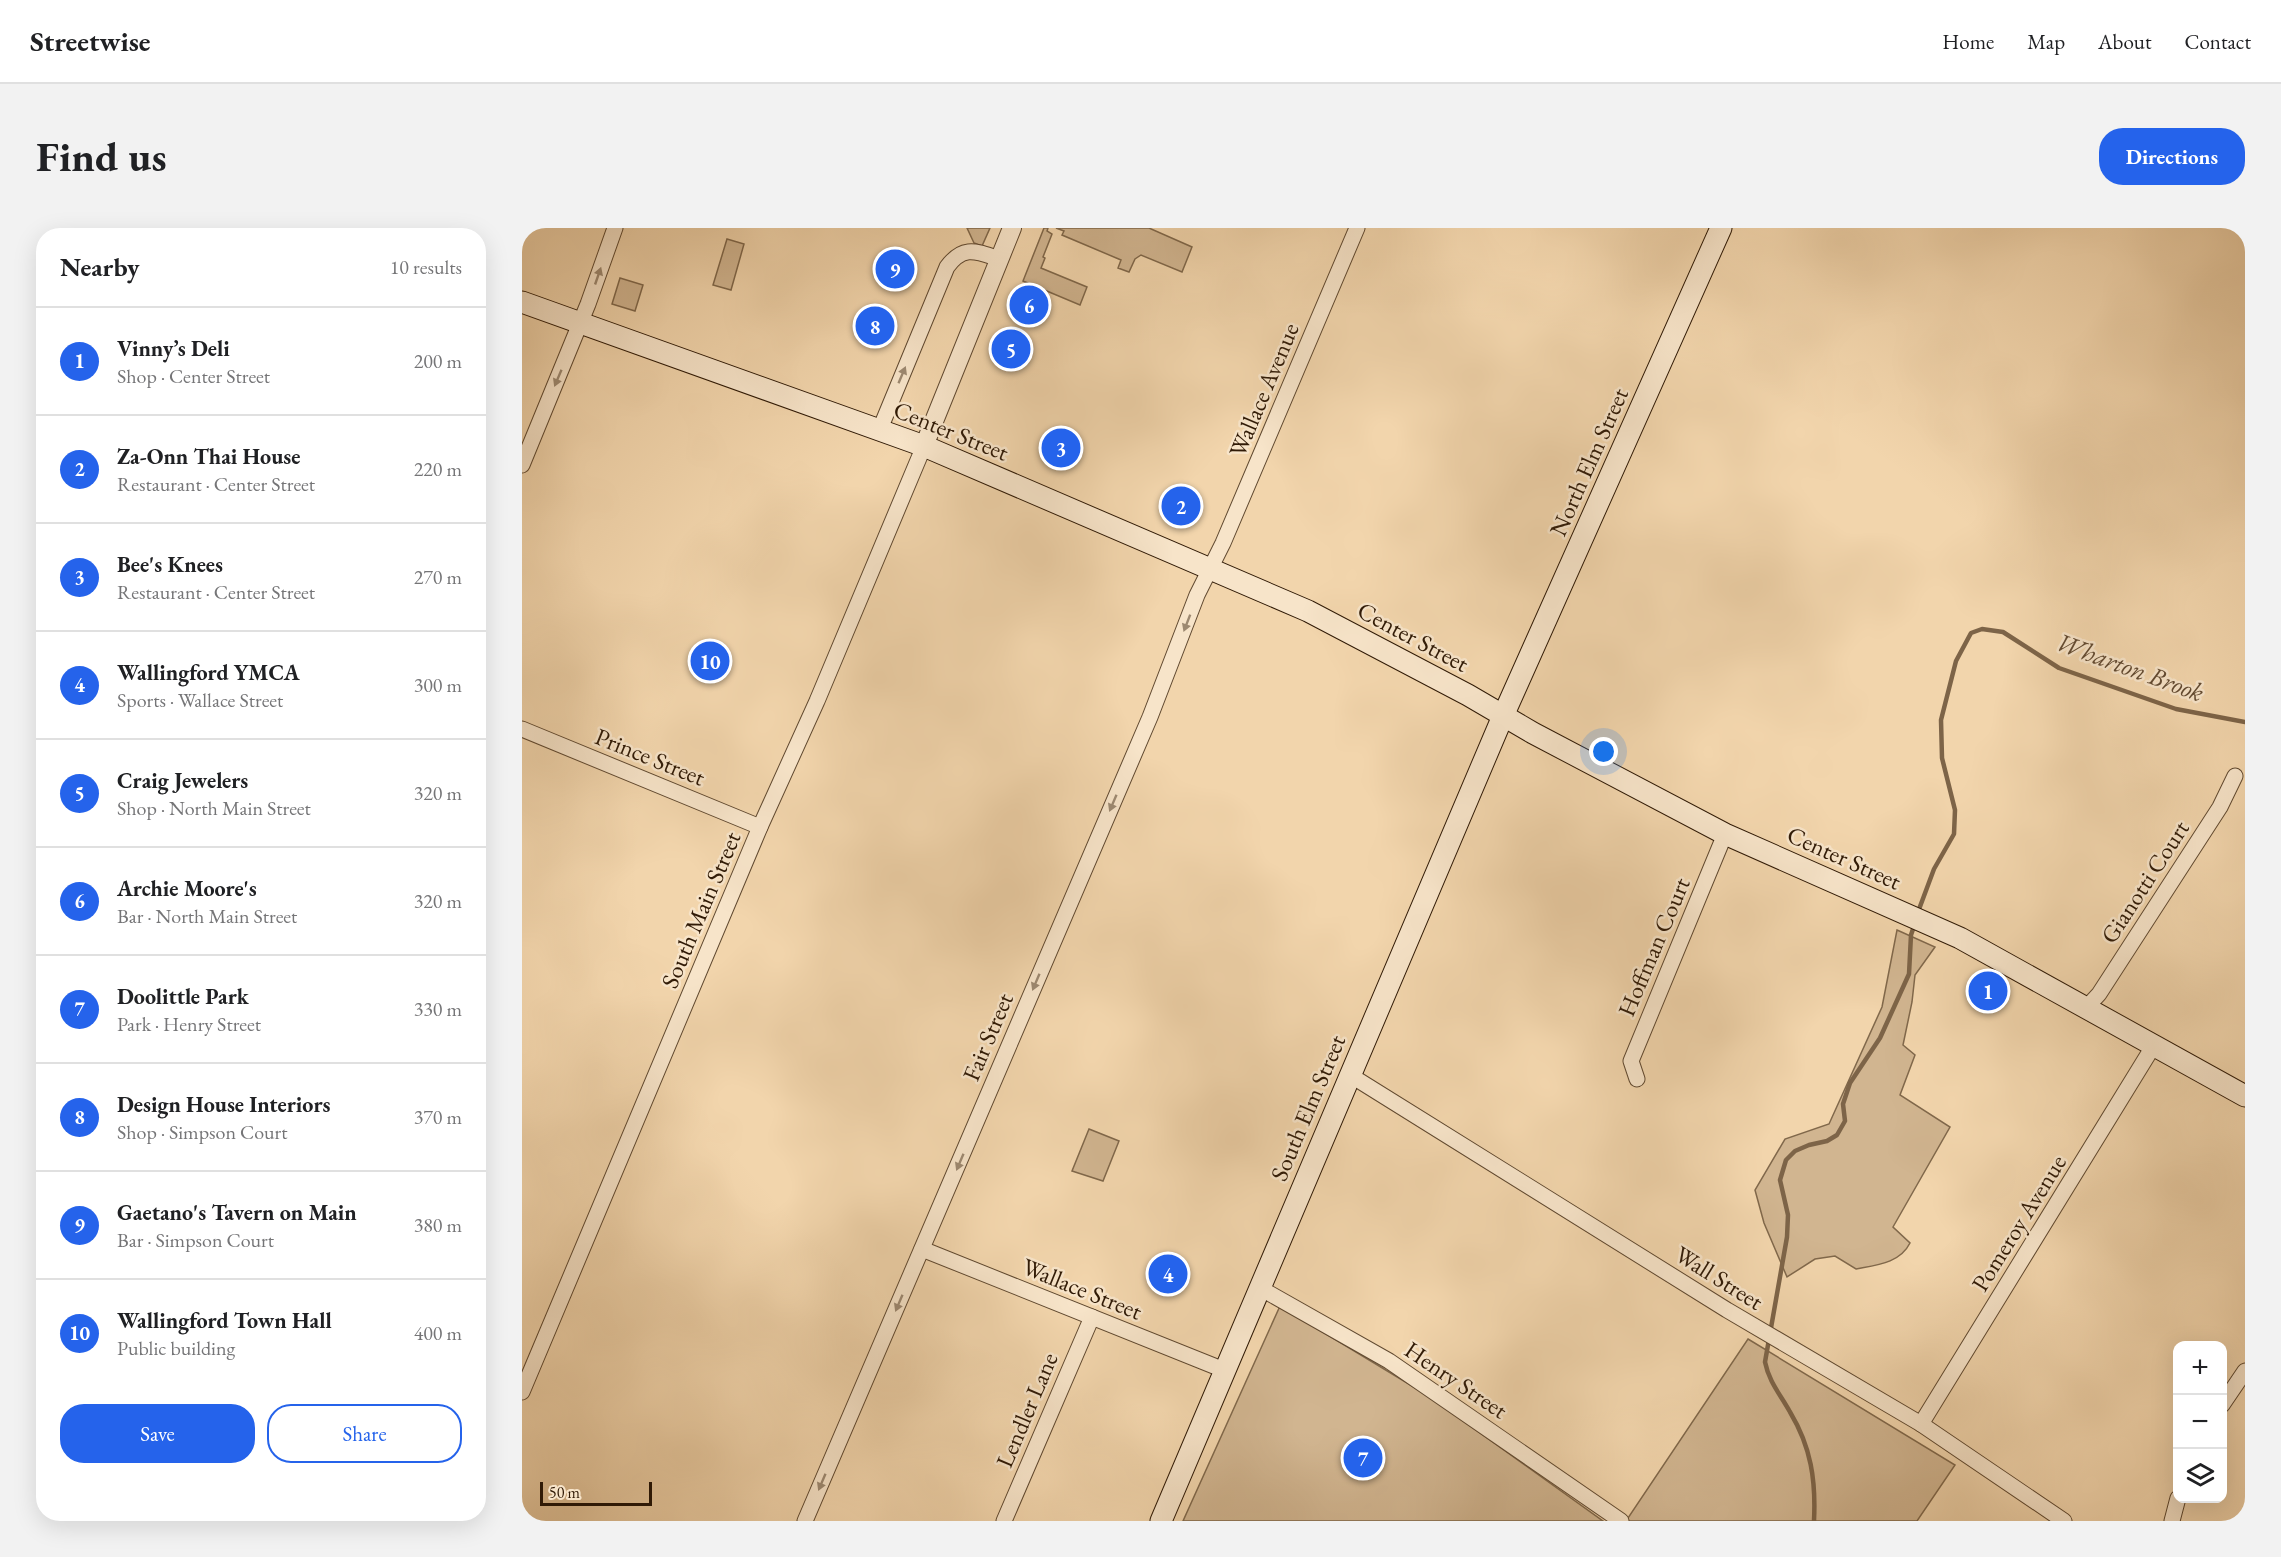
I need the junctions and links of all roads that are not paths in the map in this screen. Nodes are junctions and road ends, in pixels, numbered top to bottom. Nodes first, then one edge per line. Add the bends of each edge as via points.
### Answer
1 (615, 228) edge
2 (1012, 228) edge
3 (1357, 228) edge
4 (1721, 228) edge
5 (1000, 259) junction
6 (522, 302) edge
7 (580, 324) junction
8 (880, 429) junction
9 (924, 446) junction
10 (522, 465) edge
11 (1210, 569) junction
12 (1503, 716) junction
13 (522, 729) edge
14 (2235, 776) dead end
15 (760, 827) junction
16 (1725, 834) junction
17 (2086, 1008) junction
18 (2154, 1045) junction
19 (1350, 1075) junction
20 (1637, 1079) dead end
21 (2245, 1096) edge
22 (922, 1249) junction
23 (1260, 1288) junction
24 (1092, 1317) junction
25 (1224, 1370) junction
26 (2245, 1371) edge
27 (522, 1392) edge
28 (2227, 1399) edge
29 (1921, 1424) junction
30 (2177, 1503) edge
31 (805, 1521) edge
32 (1004, 1521) edge
33 (1161, 1521) edge
34 (1621, 1521) edge
35 (2064, 1521) edge
36 (2172, 1521) edge

7 -> 1 street
2 - 5 street
3 - 11 street, Wallace Avenue
4 - 12 main road, North Elm Street
8 -> 5 street via 947,267 962,253 974,251
5 - 9 street
6 - 7 main road, Center Street
7 - 8 main road, Center Street
7 -> 10 street
8 - 9 main road, Center Street
9 - 11 main road, Center Street
9 - 15 street, South Main Street
11 - 12 main road, Center Street via 1326,620
11 -> 22 street, Fair Street
12 - 16 main road, Center Street
12 - 19 main road, South Elm Street
13 - 15 street, Prince Street
14 - 17 street, Gianotti Court via 2220,807 2099,994
15 - 27 street, South Main Street
16 - 17 main road, Center Street via 1933,925
16 - 20 street, Hoffman Court via 1631,1061
17 - 18 main road, Center Street
18 - 21 main road, Center Street
18 - 29 street, Pomeroy Avenue
19 - 23 main road, South Elm Street
19 - 29 street, Wall Street via 1760,1330
22 - 24 street, Wallace Street
22 -> 31 street, Fair Street
23 - 25 main road, South Elm Street
23 - 34 street, Henry Street via 1389,1361
24 - 25 street, Wallace Street
24 - 32 street, Lendler Lane
25 - 33 main road, South Elm Street
26 - 28 street
29 - 35 street, Wall Street
30 - 36 street

